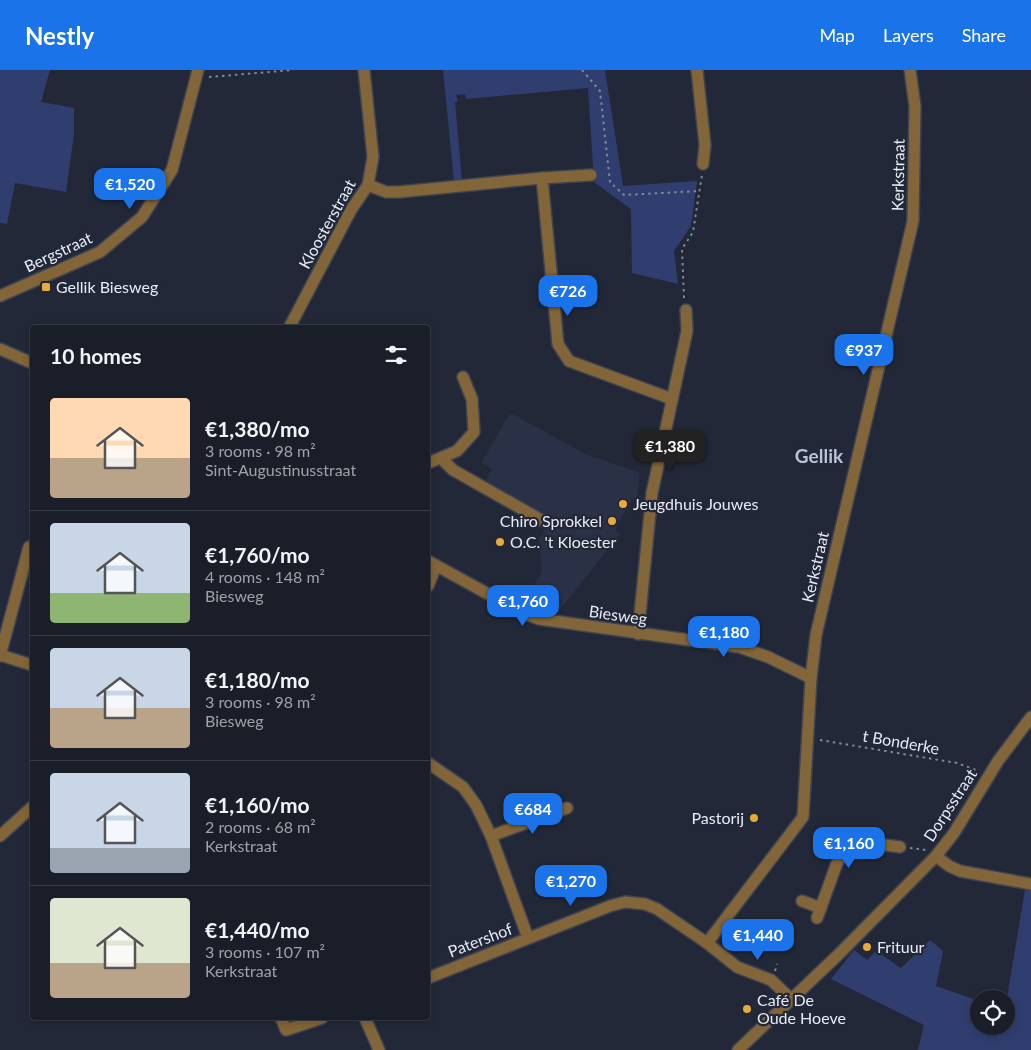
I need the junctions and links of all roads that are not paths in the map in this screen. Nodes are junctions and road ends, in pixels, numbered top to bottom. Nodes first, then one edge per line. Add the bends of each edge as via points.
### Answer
1 (364, 70) edge
2 (697, 70) edge
3 (910, 70) edge
4 (197, 74) edge
5 (703, 164) road end
6 (591, 175) dead end
7 (542, 178) junction
8 (368, 185) junction
9 (0, 296) edge
10 (686, 310) road end
11 (291, 325) edge
12 (0, 349) edge
13 (30, 362) edge
14 (464, 377) dead end
15 (672, 399) junction
16 (441, 458) junction
17 (430, 461) edge
18 (543, 522) dead end
19 (30, 547) edge
20 (432, 563) edge
21 (638, 634) junction
22 (0, 656) edge
23 (30, 664) edge
24 (811, 678) junction
25 (1031, 717) edge
26 (430, 764) edge
27 (567, 808) dead end
28 (30, 809) edge
29 (0, 836) edge
30 (491, 836) junction
31 (900, 847) road end
32 (932, 853) junction
33 (1031, 884) edge
34 (802, 901) dead end
35 (528, 938) junction
36 (707, 943) junction
37 (430, 977) edge
38 (791, 999) junction
39 (282, 1020) edge
40 (316, 1020) edge
41 (366, 1020) edge
42 (379, 1050) edge
43 (738, 1050) edge

1 - 8 street, Kloosterstraat via 372,158
2 - 5 street via 705,144
3 - 24 street, Kerkstraat via 914,106 914,221 816,635
4 - 9 street, Bergstraat via 172,170 142,217 100,252
6 - 7 street
7 - 8 street via 398,192 386,192
7 - 15 street via 558,344 569,362
8 - 11 street, Kloosterstraat via 351,210
10 - 15 street via 687,331
12 - 13 street
14 - 16 street via 472,399 474,432 457,451
15 - 21 street via 652,493
16 - 17 street
16 - 18 street via 453,470
19 - 22 street
20 - 21 street, Biesweg via 539,619
21 - 24 street, Biesweg via 739,647
22 - 23 street
24 - 36 street, Kerkstraat via 803,818
25 - 32 street, Dorpsstraat via 998,761 954,833
26 - 30 street via 463,787
27 - 30 street
28 - 29 street
30 - 35 street
31 - 34 street via 854,841 837,863 819,913
32 - 33 street via 960,871
32 - 38 street, Dorpsstraat via 839,954
35 - 36 street, Patershof via 625,902 657,908
35 - 37 street, Patershof
36 - 38 street via 737,967 771,980
38 - 43 street, Dorpsstraat
39 - 40 street via 286,1030
41 - 42 street

